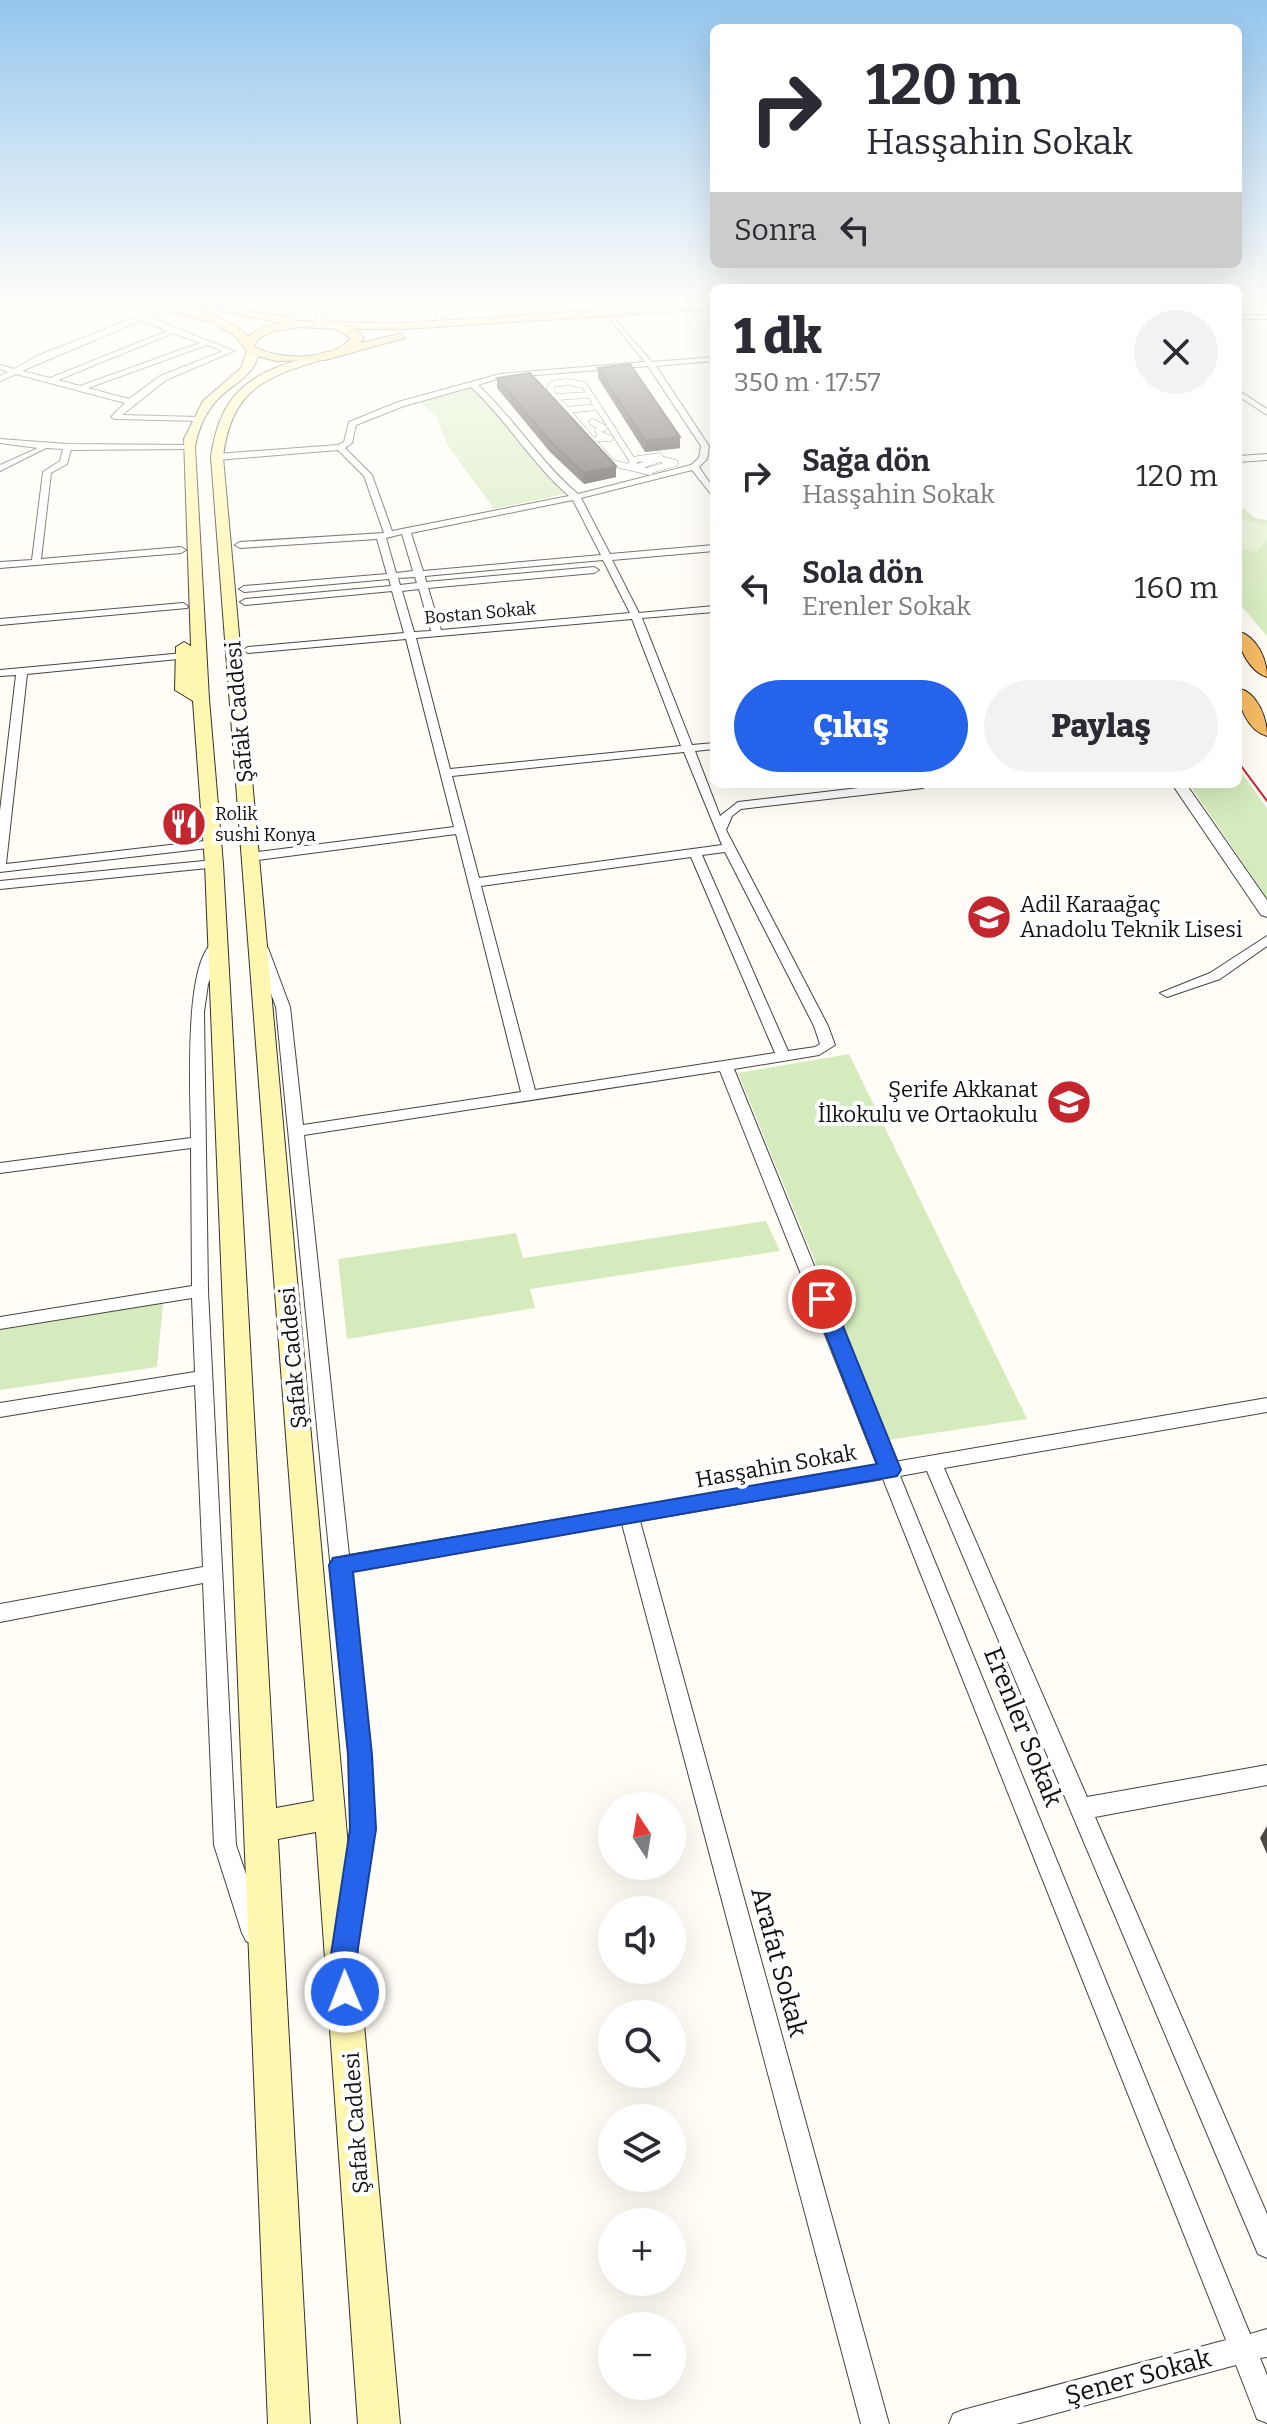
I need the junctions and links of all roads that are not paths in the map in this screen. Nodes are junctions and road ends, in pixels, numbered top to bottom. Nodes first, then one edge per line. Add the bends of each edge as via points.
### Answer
1 (116, 416) edge
2 (200, 416) edge
3 (225, 416) edge
4 (371, 416) edge
5 (503, 416) edge
6 (571, 416) edge
7 (603, 416) edge
8 (686, 416) edge
9 (198, 419) junction
10 (605, 421) junction
11 (578, 423) junction
12 (602, 437) junction
13 (0, 441) edge
14 (71, 445) junction
15 (189, 447) junction
16 (340, 447) junction
17 (623, 447) junction
18 (43, 448) junction
19 (217, 457) junction
20 (1267, 457) edge
21 (1242, 459) edge
22 (633, 464) junction
23 (694, 467) junction
24 (0, 468) edge
25 (710, 489) edge
26 (576, 497) junction
27 (223, 514) junction
28 (194, 516) junction
29 (406, 531) junction
30 (385, 535) junction
31 (240, 545) junction
32 (710, 548) edge
33 (181, 550) junction
34 (607, 558) junction
35 (36, 562) junction
36 (0, 565) edge
37 (612, 568) junction
38 (419, 574) junction
39 (393, 576) junction
40 (423, 586) junction
41 (396, 588) junction
42 (244, 596) junction
43 (183, 606) junction
44 (710, 609) edge
45 (636, 616) junction
46 (0, 622) edge
47 (437, 633) junction
48 (410, 636) junction
49 (1242, 641) edge
50 (248, 650) junction
51 (184, 656) junction
52 (22, 671) junction
53 (1267, 671) edge
54 (0, 673) edge
55 (237, 696) junction
56 (201, 699) junction
57 (1242, 699) edge
58 (1267, 730) edge
59 (710, 747) edge
60 (688, 750) junction
61 (446, 773) junction
62 (889, 788) edge
63 (1182, 788) edge
64 (461, 830) junction
65 (720, 830) junction
66 (729, 848) junction
67 (695, 853) junction
68 (214, 854) junction
69 (251, 857) junction
70 (0, 865) edge
71 (474, 883) junction
72 (0, 885) edge
73 (1267, 912) edge
74 (257, 938) junction
75 (218, 940) junction
76 (1267, 940) edge
77 (1167, 993) dead end
78 (263, 999) junction
79 (220, 1004) junction
80 (783, 1056) junction
81 (726, 1067) junction
82 (530, 1097) junction
83 (296, 1131) junction
84 (196, 1142) junction
85 (0, 1168) edge
86 (200, 1291) junction
87 (0, 1323) edge
88 (204, 1377) junction
89 (1267, 1405) edge
90 (0, 1410) edge
91 (933, 1463) junction
92 (890, 1470) junction
93 (629, 1515) junction
94 (341, 1565) junction
95 (213, 1573) junction
96 (0, 1613) edge
97 (1267, 1775) edge
98 (1081, 1809) junction
99 (331, 1813) junction
100 (260, 1827) junction
101 (343, 1961) junction
102 (267, 1972) junction
103 (1267, 2245) edge
104 (1255, 2346) edge
105 (1267, 2409) edge
106 (289, 2424) edge
107 (379, 2424) edge
108 (875, 2424) edge
109 (963, 2424) edge

1 - 9 street
2 - 9 main road, Şafak Caddesi
3 - 19 main road, Şafak Caddesi
4 - 16 street via 352,424 348,443
5 - 26 street via 543,468
6 - 11 street
7 - 10 street
8 - 23 street via 705,446 703,459
9 - 15 main road, Şafak Caddesi
10 - 12 street
10 - 12 street
11 - 12 street
11 - 12 street
12 - 17 street
12 - 17 street
12 - 22 street via 615,465
13 - 18 street
14 - 15 street
14 - 18 street
14 - 35 street via 64,462 47,472
15 - 28 main road, Şafak Caddesi
16 - 19 street
16 - 30 street via 368,475
17 - 22 street
18 - 24 street
19 - 27 main road, Şafak Caddesi
20 - 21 street
22 - 22 street via 659,456 675,463 649,472
23 - 25 street
23 - 26 street
26 - 29 street
26 - 34 street
27 - 31 main road via 235,519
27 - 55 main road, Şafak Caddesi
28 - 33 main road via 179,528
28 - 56 main road, Şafak Caddesi
29 - 30 street
29 - 38 street
30 - 31 street
30 - 39 street
31 - 42 main road
32 - 34 street
33 - 35 street
33 - 43 main road
34 - 37 street
34 - 38 street
35 - 36 street
37 - 40 street
37 - 45 street
38 - 39 street
38 - 40 street
39 - 41 street
39 - 42 street
40 - 41 street
40 - 47 street
41 - 42 street
41 - 48 street
42 - 50 main road
43 - 46 street
43 - 51 main road
44 - 45 street, Bostan Sokak
45 - 47 street, Bostan Sokak
45 - 60 street
47 - 48 street, Bostan Sokak
48 - 50 street, Bostan Sokak
48 - 61 street
49 - 53 highway
50 - 55 main road via 251,685
51 - 52 street
51 - 56 main road via 183,690
52 - 54 street
52 - 70 street
55 - 69 main road, Şafak Caddesi
56 - 68 main road, Şafak Caddesi
57 - 58 highway
59 - 60 street
60 - 61 street
60 - 65 street
61 - 64 street
62 - 65 street via 738,806
63 - 73 street
64 - 69 street
64 - 71 street
65 - 66 street
66 - 67 street
66 - 80 street via 828,1045
67 - 71 street
67 - 80 street
68 - 70 street
68 - 72 street
68 - 75 main road, Şafak Caddesi
69 - 74 main road, Şafak Caddesi
71 - 82 street
74 - 78 main road, Şafak Caddesi
74 - 83 street via 283,1007
75 - 79 main road, Şafak Caddesi
75 - 84 street via 197,1012
76 - 77 street via 1215,976
78 - 79 main road
78 - 99 main road, Şafak Caddesi
79 - 100 main road, Şafak Caddesi
80 - 81 street
81 - 82 street
81 - 92 street, Erenler Sokak
82 - 83 street
83 - 94 street
84 - 85 street
84 - 86 street
86 - 87 street
86 - 88 street
88 - 90 street
88 - 95 street
89 - 91 street, Hasşahin Sokak
91 - 92 street, Hasşahin Sokak
91 - 98 street, Erenler Sokak
92 - 93 street, Hasşahin Sokak
92 - 104 street, Erenler Sokak
93 - 94 street, Hasşahin Sokak
93 - 108 street, Arafat Sokak
94 - 101 street via 363,1829
95 - 96 street
95 - 102 street via 225,1845
97 - 98 street
98 - 103 street, Erenler Sokak
99 - 100 main road
99 - 101 main road, Şafak Caddesi
100 - 102 main road, Şafak Caddesi
101 - 107 main road, Şafak Caddesi
102 - 106 main road, Şafak Caddesi
104 - 105 street, Erenler Sokak
104 - 109 street, Şener Sokak

